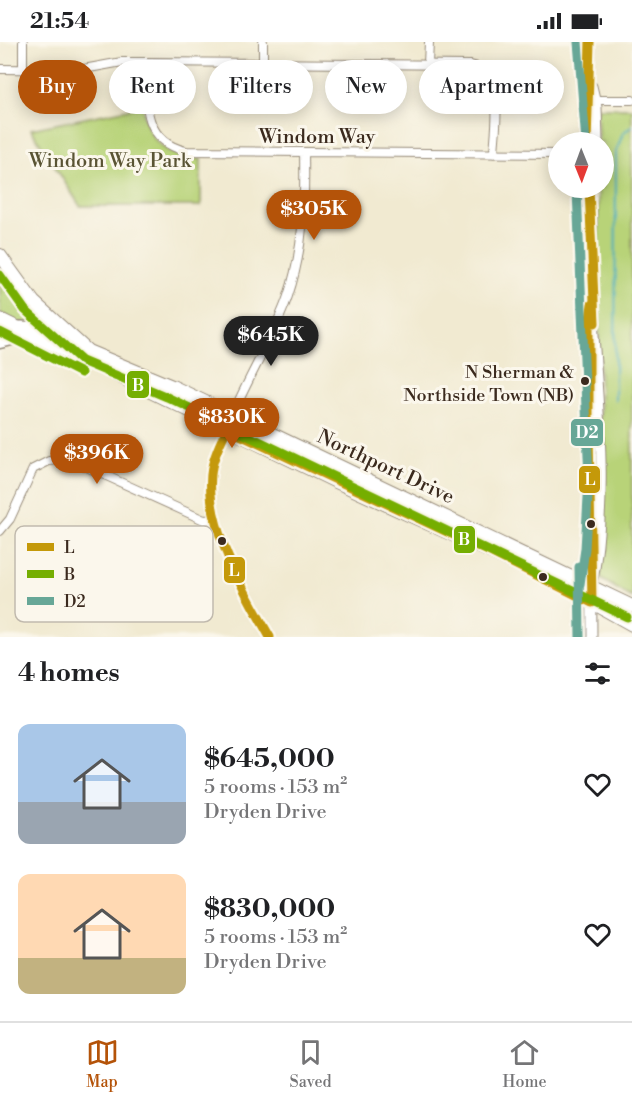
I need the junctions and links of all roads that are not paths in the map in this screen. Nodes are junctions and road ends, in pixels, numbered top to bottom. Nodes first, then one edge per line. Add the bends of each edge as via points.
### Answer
1 (23, 42) edge
2 (263, 42) edge
3 (429, 42) edge
4 (590, 42) edge
5 (23, 60) edge
6 (262, 60) edge
7 (428, 60) edge
8 (313, 63) edge
9 (419, 64) edge
10 (0, 69) edge
11 (18, 70) edge
12 (592, 100) junction
13 (632, 100) edge
14 (148, 114) edge
15 (495, 114) edge
16 (588, 132) edge
17 (597, 132) edge
18 (304, 152) junction
19 (494, 154) junction
20 (548, 154) edge
21 (591, 198) edge
22 (0, 255) edge
23 (0, 319) edge
24 (15, 327) junction
25 (0, 331) edge
26 (0, 343) edge
27 (54, 346) junction
28 (88, 351) junction
29 (234, 416) junction
30 (227, 429) junction
31 (420, 504) junction
32 (390, 506) junction
33 (215, 519) junction
34 (0, 531) edge
35 (592, 586) junction
36 (592, 603) junction
37 (632, 606) edge
38 (632, 625) edge
39 (270, 637) edge
40 (592, 637) edge

1 - 5 street
2 - 6 street
3 - 7 street
4 - 12 street
8 - 9 street
10 - 11 street
12 - 13 street
12 - 16 street
12 - 17 street
14 - 18 street, Windom Way via 160,140 186,152
15 - 19 street
18 - 19 street, Windom Way
18 - 29 street via 303,233 295,273 278,321
19 - 20 street, Windom Way
21 - 35 street via 601,471 599,545
22 - 28 main road, Northport Drive via 34,302
23 - 24 main road, Northport Drive
24 - 25 main road
24 - 27 main road, Northport Drive
24 - 28 main road via 39,328
26 - 27 main road via 20,338
27 - 30 main road, Northport Drive
28 - 29 main road, Northport Drive
29 - 30 street
29 - 31 main road, Northport Drive
30 - 32 main road, Northport Drive
30 - 33 street via 211,475
31 - 32 main road
31 - 35 main road, Northport Drive
32 - 36 main road, Northport Drive
33 - 34 street via 204,520 69,459 58,459 33,469 10,519
33 - 39 street
35 - 36 street
35 - 37 main road, Northport Drive
36 - 38 main road, Northport Drive
36 - 40 street

